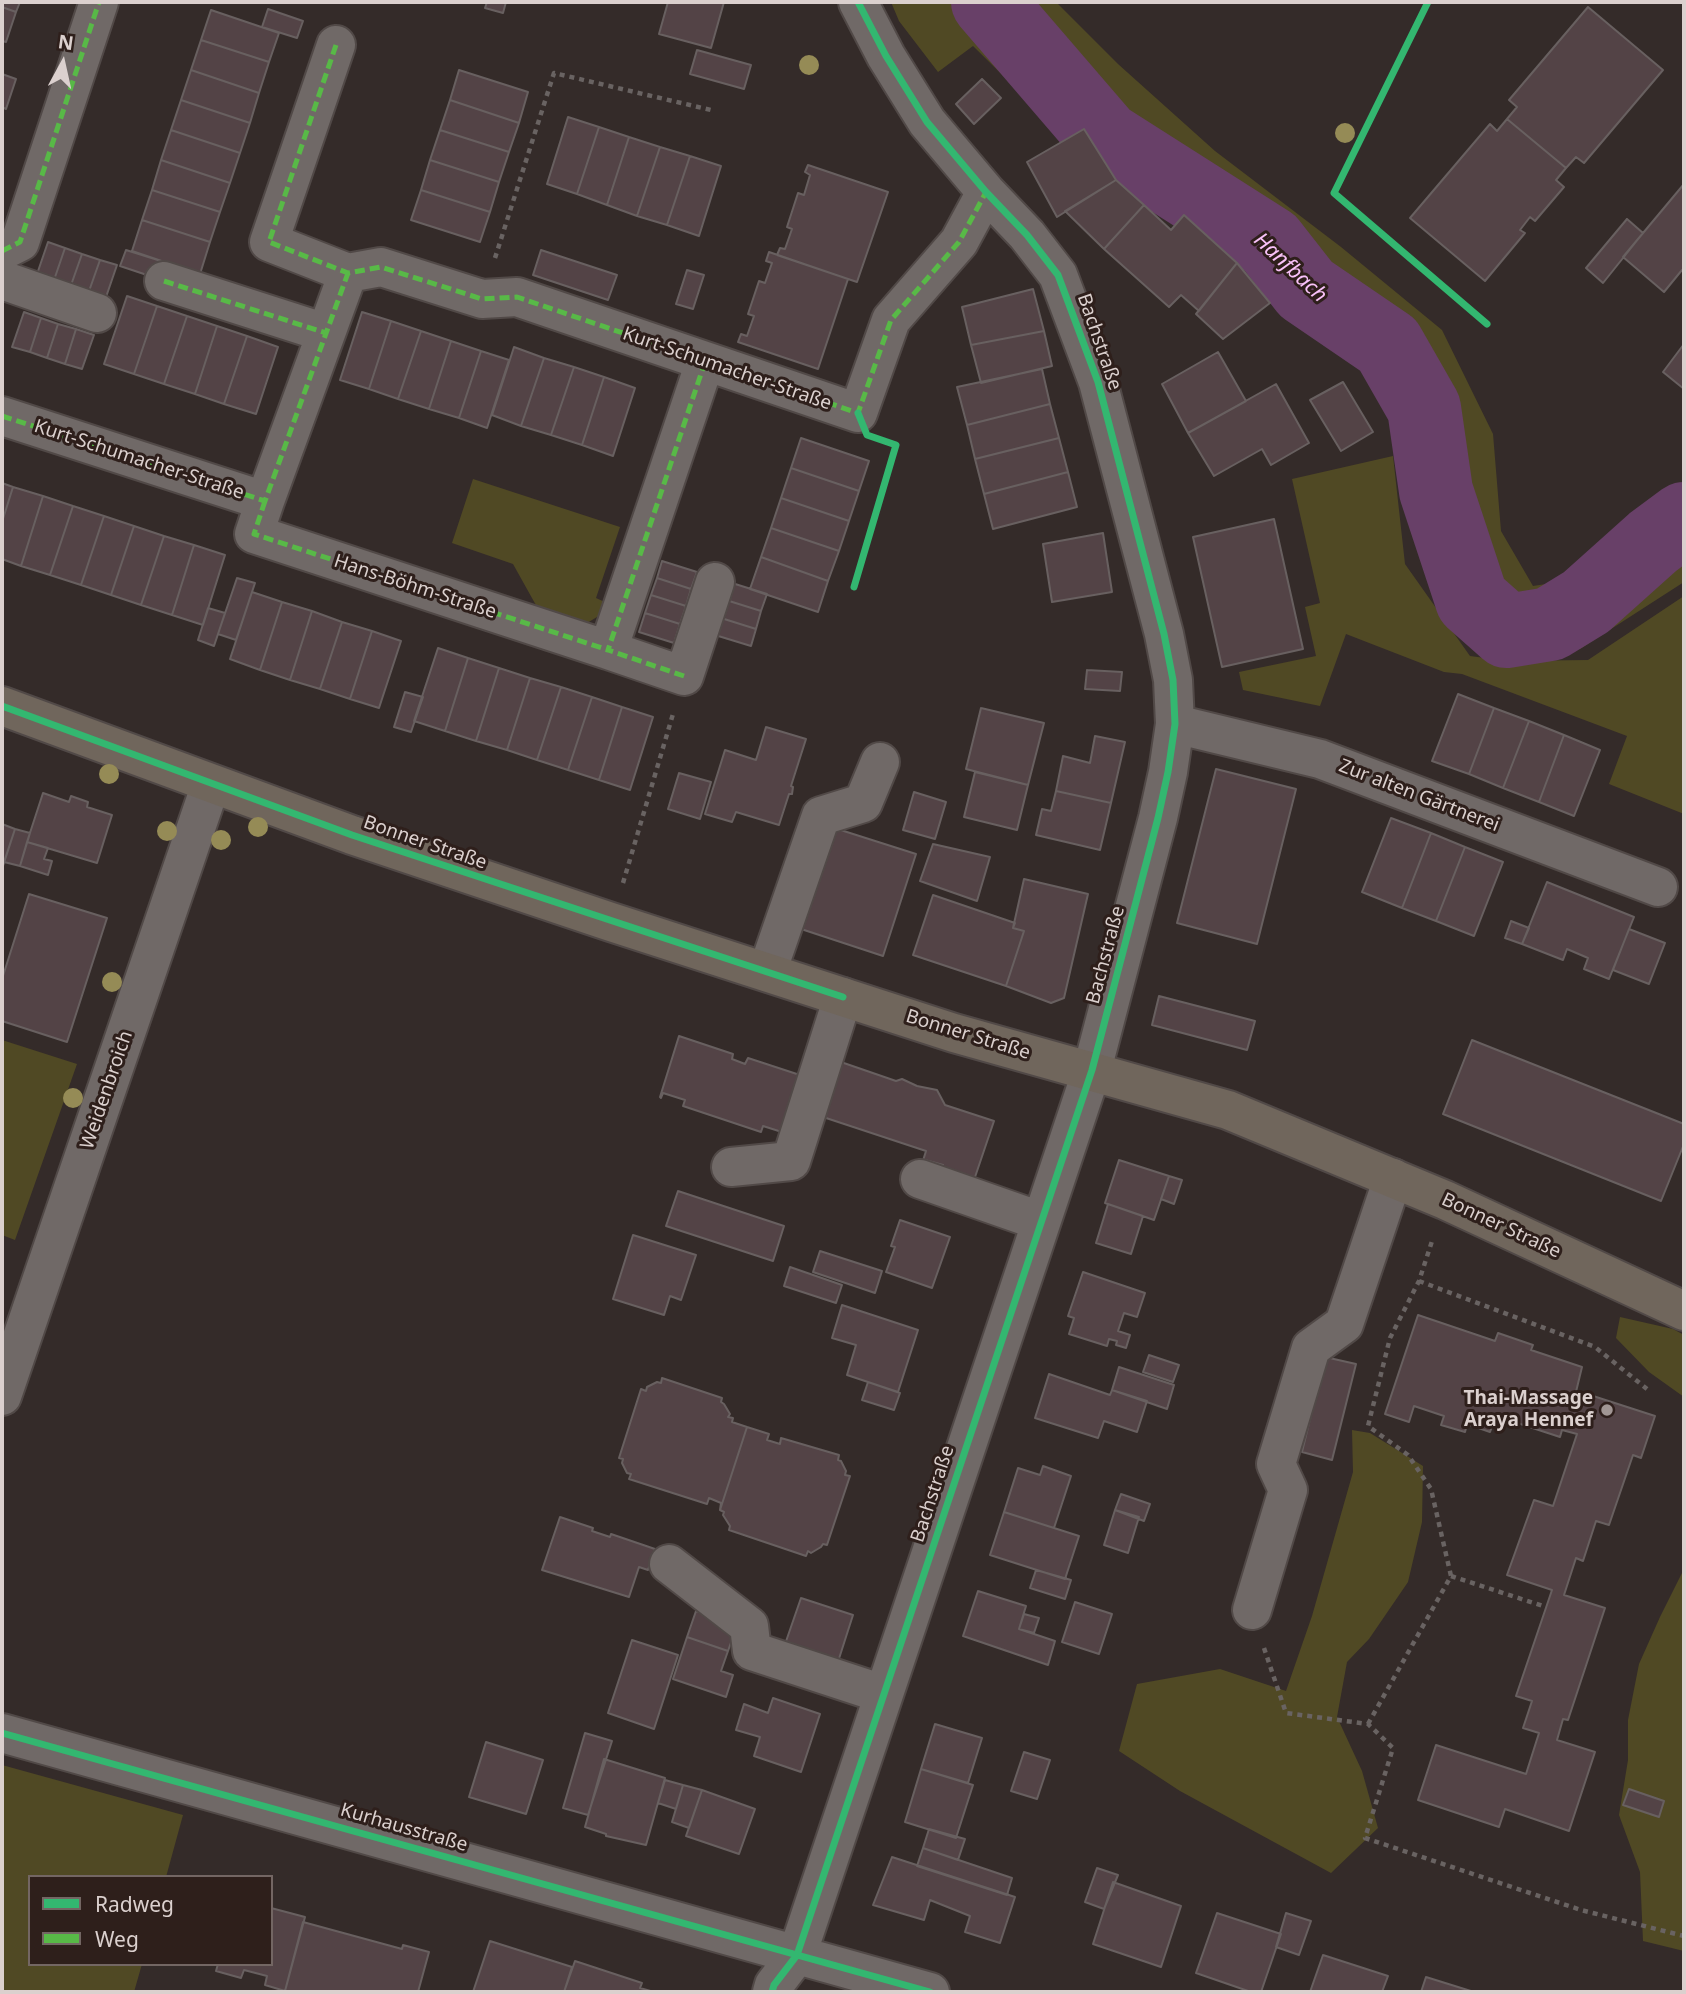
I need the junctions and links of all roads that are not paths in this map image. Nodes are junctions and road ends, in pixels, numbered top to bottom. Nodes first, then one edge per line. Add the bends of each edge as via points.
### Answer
1 (99, 2) edge
2 (858, 2) edge
3 (336, 45) dead end
4 (986, 192) junction
5 (2, 251) edge
6 (348, 273) junction
7 (2, 280) edge
8 (164, 281) dead end
9 (97, 313) dead end
10 (326, 333) junction
11 (705, 362) junction
12 (2, 416) edge
13 (265, 501) junction
14 (715, 582) dead end
15 (608, 650) junction
16 (2, 706) edge
17 (1175, 724) junction
18 (880, 762) dead end
19 (211, 783) junction
20 (1658, 887) dead end
21 (767, 972) junction
22 (843, 997) junction
23 (1092, 1070) junction
24 (731, 1167) dead end
25 (1393, 1178) junction
26 (920, 1179) dead end
27 (1040, 1221) junction
28 (1684, 1311) edge
29 (2, 1396) edge
30 (669, 1564) dead end
31 (1252, 1610) road end
32 (883, 1695) junction
33 (2, 1733) edge
34 (797, 1955) junction
35 (772, 1992) edge
36 (930, 1992) edge

1 - 5 street via 20,242
2 - 4 street, Bachstraße via 927,122
3 - 6 street via 269,242
4 - 11 street, Kurt-Schumacher-Straße via 959,242 891,320 858,413
4 - 17 street, Bachstraße via 1058,275 1098,382 1164,635
6 - 10 street, Kurt-Schumacher-Straße
6 - 11 street, Kurt-Schumacher-Straße via 381,267 482,299 517,297
7 - 9 street
8 - 10 street
10 - 13 street, Kurt-Schumacher-Straße
11 - 15 street
12 - 13 street, Kurt-Schumacher-Straße
13 - 15 street, Hans-Böhm-Straße via 254,534
14 - 15 street, Hans-Böhm-Straße via 684,676
16 - 19 main road, Bonner Straße
17 - 20 street, Zur alten Gärtnerei via 1321,759
17 - 23 street, Bachstraße via 1158,818
18 - 21 street via 863,803 821,816
19 - 21 main road, Bonner Straße via 352,835
19 - 29 street, Weidenbroich
21 - 22 main road, Bonner Straße
22 - 23 main road, Bonner Straße
22 - 24 street via 791,1161
23 - 25 main road, Bonner Straße via 1228,1110
23 - 27 street, Bachstraße
25 - 28 main road, Bonner Straße
25 - 31 street via 1344,1324 1311,1348 1276,1464 1288,1490
26 - 27 street
27 - 32 street, Bachstraße
30 - 32 street via 750,1626 752,1651
32 - 34 street, Bachstraße
33 - 34 street, Kurhausstraße
34 - 35 street
34 - 36 street, Kurhausstraße

